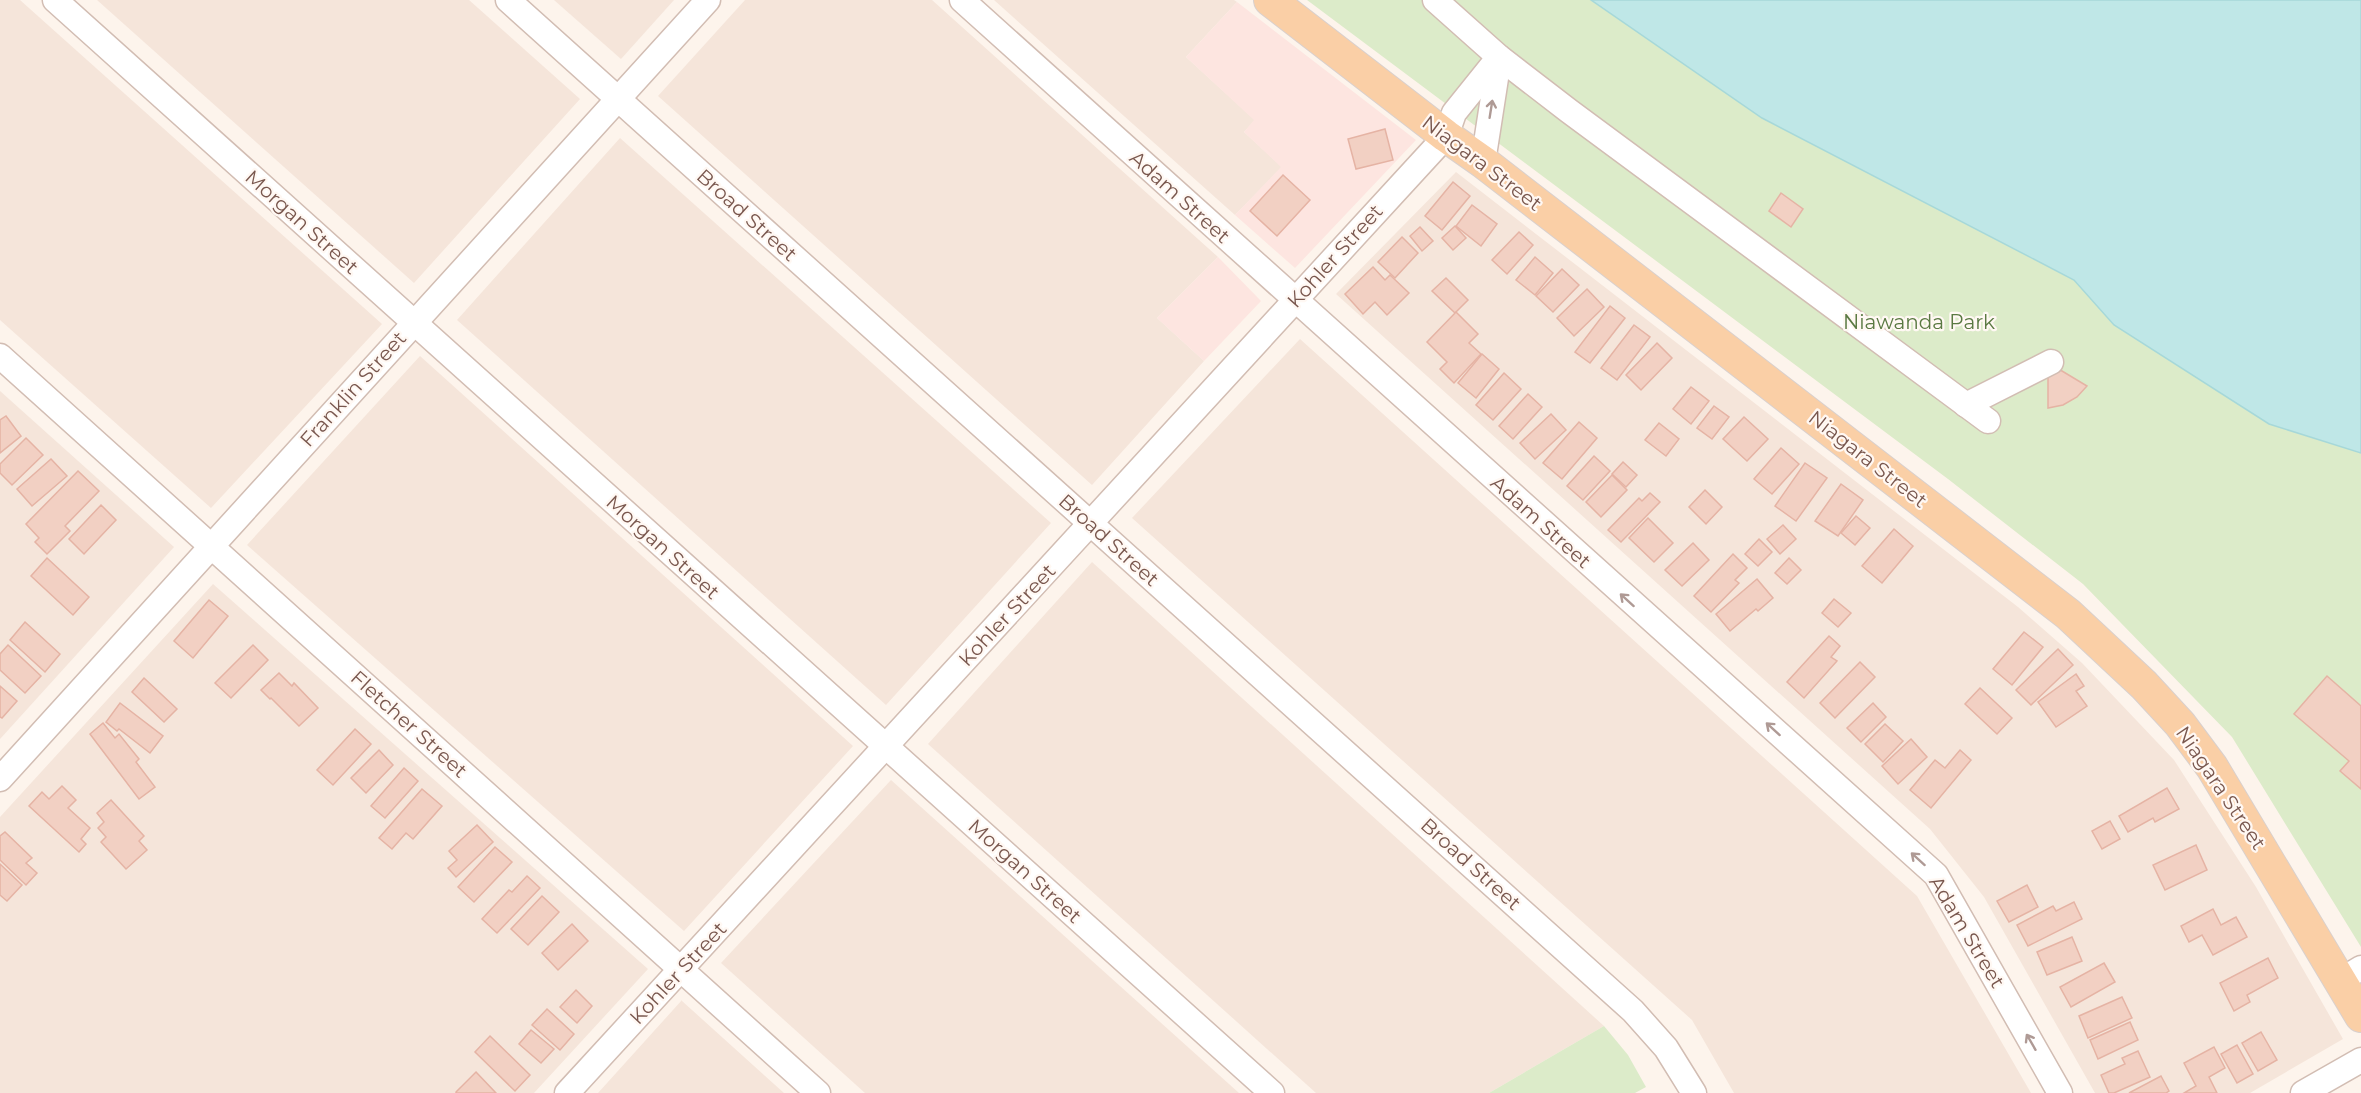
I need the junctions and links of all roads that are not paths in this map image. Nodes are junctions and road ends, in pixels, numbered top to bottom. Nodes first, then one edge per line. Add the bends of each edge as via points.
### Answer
1 (55, 0) edge
2 (508, 0) edge
3 (708, 0) edge
4 (962, 0) edge
5 (1270, 0) edge
6 (1435, 0) edge
7 (1499, 57) junction
8 (618, 98) junction
9 (1446, 136) junction
10 (1483, 162) junction
11 (1295, 301) junction
12 (413, 322) junction
13 (0, 356) edge
14 (2051, 362) dead end
15 (1966, 405) junction
16 (1988, 421) dead end
17 (1091, 524) junction
18 (212, 546) junction
19 (886, 747) junction
20 (0, 779) edge
21 (681, 970) junction
22 (2351, 974) edge
23 (2361, 1016) edge
24 (2361, 1060) edge
25 (567, 1093) edge
26 (818, 1093) edge
27 (1272, 1093) edge
28 (1694, 1093) edge
29 (2060, 1093) edge
30 (2303, 1093) edge

1 - 12 street, Morgan Street
2 - 8 street, Broad Street
3 - 8 street, Franklin Street
4 - 11 street, Adam Street
5 - 9 main road, Niagara Street
6 - 7 street
7 - 9 street, Kohler Street via 1454,113
10 -> 7 street
7 - 15 street
8 - 12 street, Franklin Street
8 - 17 street, Broad Street
9 - 10 main road, Niagara Street
9 - 11 street, Kohler Street
10 - 22 main road, Niagara Street via 2068,614 2144,685 2212,767
11 - 17 street, Kohler Street
29 -> 11 street, Adam Street via 1936,875
12 - 18 street, Franklin Street
12 - 19 street, Morgan Street
13 - 18 street, Fletcher Street
14 - 15 street
15 - 16 street
17 - 19 street, Kohler Street
17 - 28 street, Broad Street via 1633,1011 1666,1048
18 - 20 street, Franklin Street
18 - 21 street, Fletcher Street
19 - 21 street, Kohler Street
19 - 27 street, Morgan Street
21 - 25 street, Kohler Street
21 - 26 street, Fletcher Street
22 - 23 main road, Niagara Street
24 - 30 street

